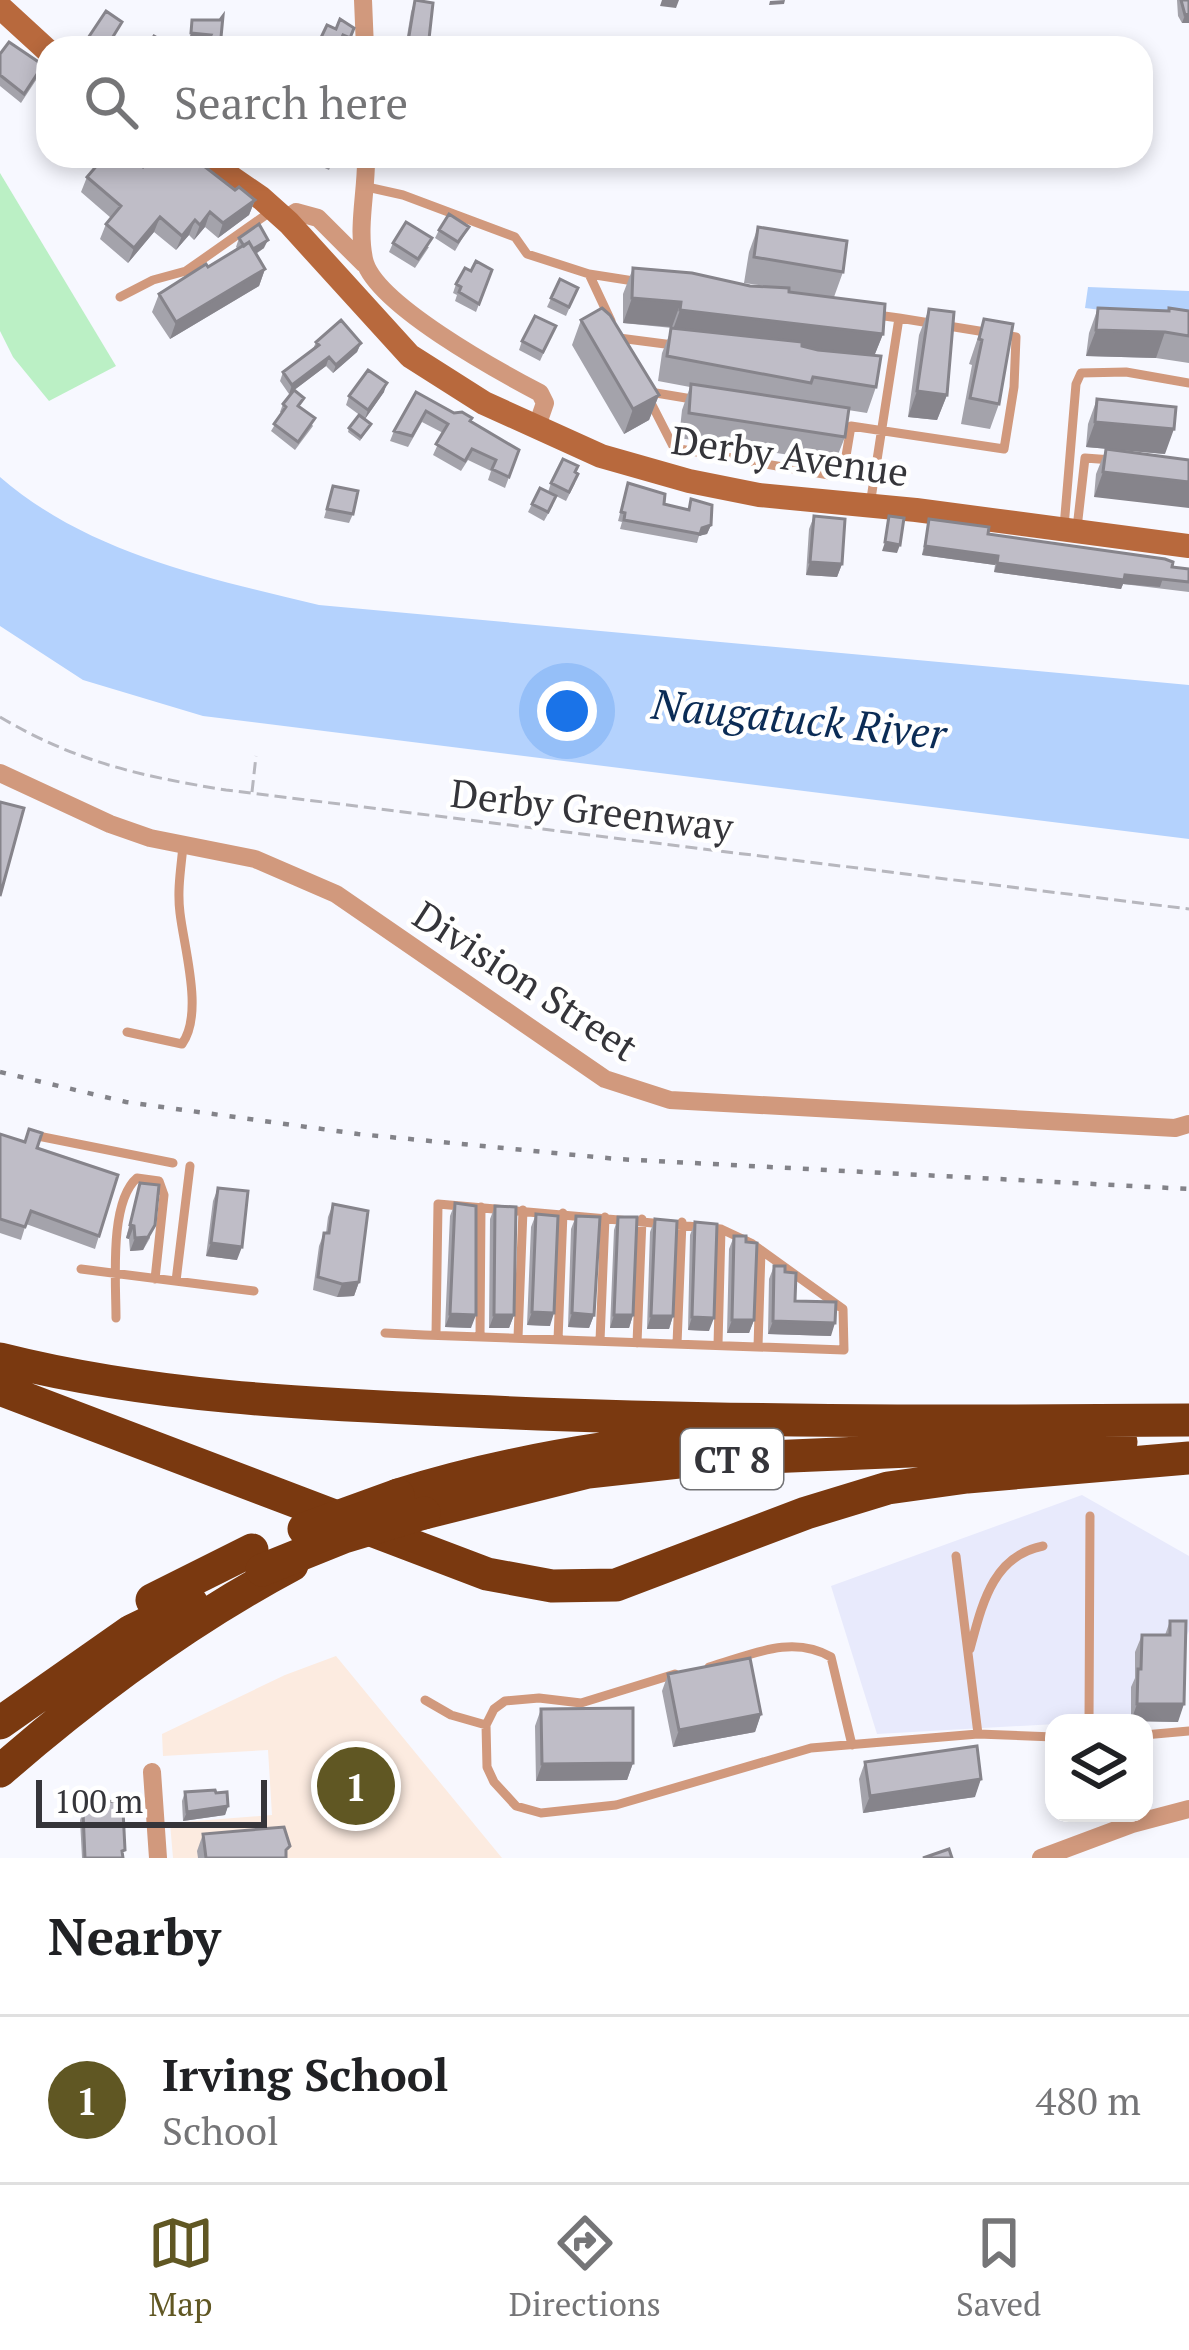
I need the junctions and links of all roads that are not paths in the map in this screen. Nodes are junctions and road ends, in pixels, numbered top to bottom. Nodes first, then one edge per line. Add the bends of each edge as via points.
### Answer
1 (363, 0) edge
2 (0, 7) edge
3 (364, 36) edge
4 (36, 40) edge
5 (217, 168) edge
6 (366, 168) edge
7 (367, 187) junction
8 (280, 214) junction
9 (364, 264) junction
10 (590, 274) junction
11 (654, 284) edge
12 (120, 297) dead end
13 (854, 312) edge
14 (899, 318) junction
15 (619, 338) junction
16 (687, 346) edge
17 (627, 356) edge
18 (868, 368) edge
19 (890, 370) junction
20 (1189, 383) edge
21 (714, 403) edge
22 (828, 422) edge
23 (851, 426) junction
24 (536, 429) junction
25 (880, 430) junction
26 (1126, 461) edge
27 (870, 505) junction
28 (1070, 531) junction
29 (1189, 546) edge
30 (0, 773) edge
31 (183, 846) junction
32 (127, 1033) dead end
33 (1189, 1124) edge
34 (38, 1136) edge
35 (173, 1162) dead end
36 (190, 1166) dead end
37 (481, 1207) junction
38 (523, 1210) junction
39 (563, 1214) junction
40 (605, 1217) junction
41 (641, 1220) junction
42 (682, 1222) junction
43 (721, 1229) junction
44 (761, 1251) junction
45 (81, 1269) dead end
46 (116, 1274) junction
47 (155, 1279) junction
48 (176, 1282) junction
49 (254, 1291) dead end
50 (116, 1318) dead end
51 (385, 1333) dead end
52 (436, 1335) junction
53 (480, 1337) junction
54 (518, 1338) junction
55 (558, 1340) junction
56 (600, 1341) junction
57 (637, 1342) junction
58 (676, 1344) junction
59 (718, 1346) junction
60 (758, 1347) junction
61 (0, 1359) edge
62 (0, 1388) edge
63 (1189, 1420) edge
64 (888, 1422) junction
65 (1097, 1431) junction
66 (1189, 1443) edge
67 (1189, 1458) edge
68 (411, 1504) junction
69 (1090, 1516) dead end
70 (1043, 1546) dead end
71 (956, 1556) dead end
72 (261, 1566) junction
73 (968, 1654) junction
74 (704, 1668) edge
75 (684, 1672) edge
76 (0, 1694) edge
77 (425, 1700) dead end
78 (1089, 1714) edge
79 (0, 1723) edge
80 (487, 1725) junction
81 (1189, 1731) edge
82 (978, 1734) junction
83 (1153, 1735) edge
84 (1045, 1737) edge
85 (852, 1745) junction
86 (0, 1771) edge
87 (152, 1772) dead end
88 (1189, 1809) edge
89 (158, 1858) edge
90 (1041, 1858) edge

1 - 3 street
2 - 4 main road
5 - 8 main road, Derby Avenue
6 - 7 street
7 - 9 street
7 - 10 lane
8 - 9 street via 314,214
8 - 12 lane via 186,271
8 - 24 main road, Derby Avenue via 410,356
9 - 24 street via 461,351 540,393
10 - 11 lane
10 - 15 lane
13 - 14 lane
14 - 19 lane
14 - 25 lane via 1016,337 1004,449
15 - 16 lane
15 - 17 lane
18 - 19 lane
19 - 25 lane
20 - 28 lane via 1082,373
21 - 23 lane via 645,391 674,448 829,475 844,468
22 - 23 lane
23 - 25 lane
24 - 27 main road, Derby Avenue via 689,481
25 - 27 lane
26 - 28 lane via 1085,458
27 - 28 main road, Derby Avenue
28 - 29 main road, Derby Avenue
30 - 31 street, Division Street via 81,813
31 - 32 lane via 188,1035 182,1044
31 - 33 street, Division Street via 283,867 336,894 605,1079 645,1094
34 - 35 lane
36 - 48 lane
37 - 38 lane
37 - 52 lane via 438,1204
37 - 53 lane
38 - 39 lane
38 - 54 lane
39 - 40 lane
39 - 55 lane
40 - 41 lane
40 - 56 lane
41 - 42 lane
41 - 57 lane
42 - 43 lane
42 - 58 lane
43 - 44 lane
43 - 59 lane
44 - 60 lane
44 - 60 lane via 843,1309 844,1350
45 - 46 lane
46 - 47 lane
46 - 47 lane via 128,1186 148,1177 160,1181 164,1195
46 - 50 lane
47 - 48 lane
48 - 49 lane
51 - 52 lane
52 - 53 lane
53 - 54 lane
54 - 55 lane
55 - 56 lane
56 - 57 lane
57 - 58 lane
58 - 59 lane
59 - 60 lane
61 - 64 highway via 118,1386 272,1402
62 - 67 highway via 470,1568 552,1586 616,1585 888,1488
63 - 65 highway, CT 8
64 - 65 highway, CT 8 via 1006,1421
64 - 68 highway, CT 8 via 592,1447 458,1476
65 - 66 highway, CT 8
65 - 68 highway, CT 8 via 1046,1445 697,1460
68 - 72 highway, CT 8, bridge
68 - 72 highway, CT 8, bridge
69 - 78 lane
70 - 73 lane via 1000,1570
71 - 73 lane
72 - 76 highway, CT 8 via 126,1613
72 - 79 highway, CT 8 via 131,1631
72 - 86 highway
73 - 82 lane
74 - 85 lane via 809,1644 831,1657
75 - 80 lane via 581,1702 517,1697 494,1709
77 - 80 lane
80 - 85 lane via 494,1782 516,1806 541,1813 616,1805 811,1748
81 - 83 lane
82 - 84 lane
82 - 85 lane
87 - 89 street
88 - 90 street

